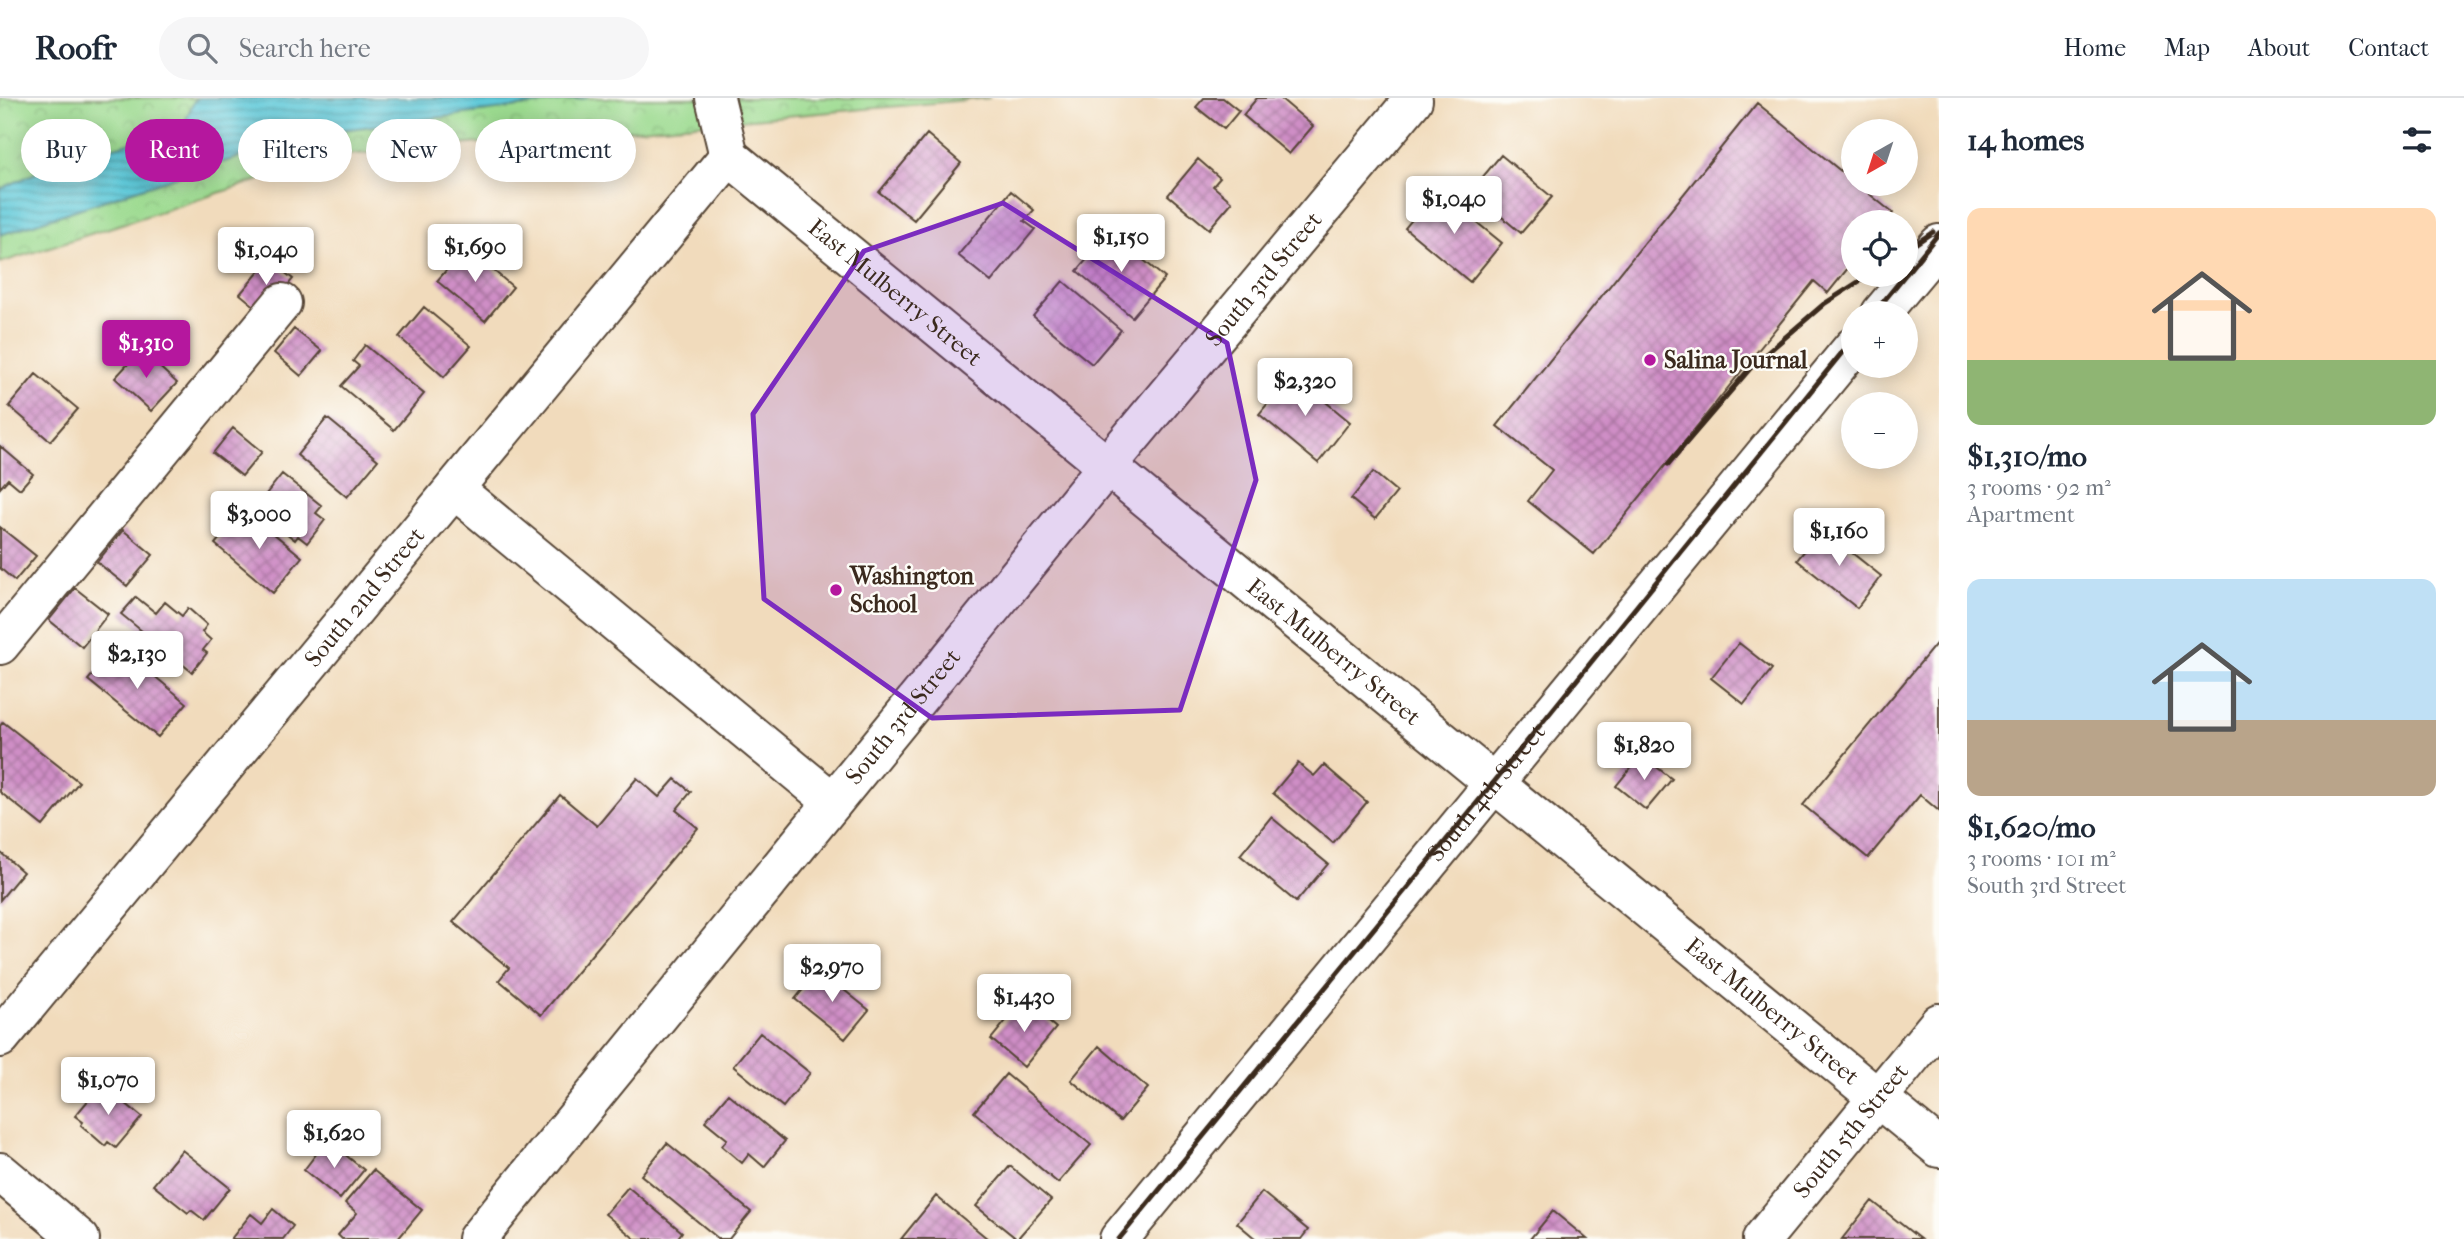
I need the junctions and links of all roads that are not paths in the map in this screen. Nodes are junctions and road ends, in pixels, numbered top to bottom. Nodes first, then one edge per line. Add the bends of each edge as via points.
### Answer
1 (715, 98) edge
2 (1413, 100) dead end
3 (727, 146) junction
4 (1939, 244) edge
5 (1891, 301) edge
6 (282, 303) dead end
7 (1841, 362) edge
8 (1108, 465) junction
9 (454, 489) junction
10 (0, 645) edge
11 (1494, 782) junction
12 (833, 802) junction
13 (1939, 1023) edge
14 (0, 1038) edge
15 (1878, 1097) junction
16 (1939, 1147) edge
17 (0, 1172) edge
18 (80, 1239) edge
19 (477, 1239) edge
20 (1119, 1239) edge
21 (1762, 1239) edge

1 - 3 street
2 - 8 street, South 3rd Street
3 - 8 street, East Mulberry Street
3 - 9 street, South 2nd Street
4 - 5 street
6 - 10 street
7 - 11 street, South 4th Street
8 - 11 street, East Mulberry Street
8 - 12 street, South 3rd Street
9 - 12 street
9 - 14 street, South 2nd Street
11 - 15 street, East Mulberry Street
11 - 20 street, South 4th Street
12 - 19 street, South 3rd Street
13 - 15 street, South 5th Street
15 - 16 street, East Mulberry Street
15 - 21 street, South 5th Street
17 - 18 street

